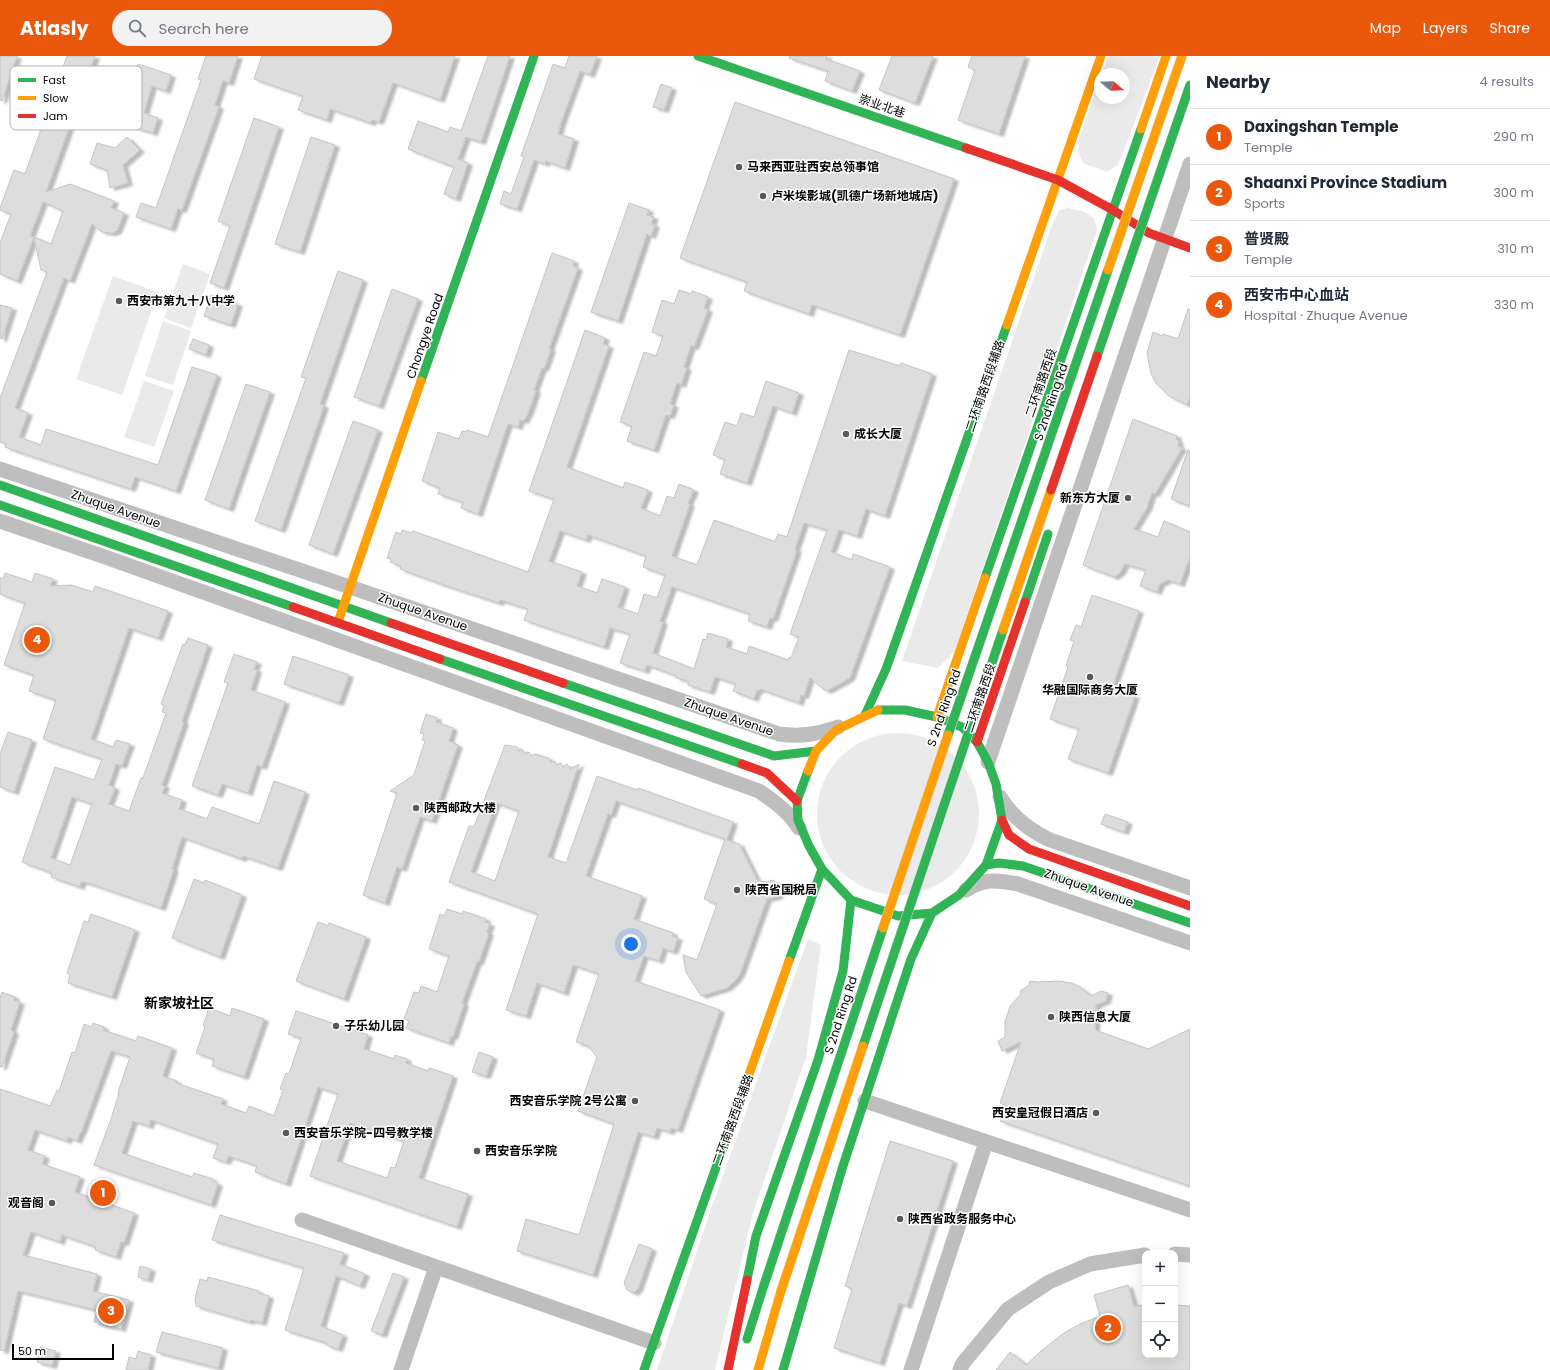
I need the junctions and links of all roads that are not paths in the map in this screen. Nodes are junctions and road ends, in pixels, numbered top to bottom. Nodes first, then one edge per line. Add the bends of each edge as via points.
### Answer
1 (534, 56) edge
2 (698, 56) edge
3 (1101, 56) edge
4 (1166, 56) edge
5 (1182, 56) edge
6 (1190, 85) edge
7 (1190, 164) edge
8 (1058, 180) junction
9 (1113, 210) junction
10 (1165, 239) junction
11 (1190, 248) edge
12 (0, 469) edge
13 (0, 485) edge
14 (0, 505) edge
15 (0, 521) edge
16 (1050, 527) dead end
17 (350, 587) junction
18 (344, 606) junction
19 (338, 623) junction
20 (865, 715) junction
21 (937, 717) junction
22 (847, 724) junction
23 (977, 742) junction
24 (816, 751) junction
25 (988, 762) junction
26 (998, 792) junction
27 (798, 801) junction
28 (1002, 820) junction
29 (805, 837) junction
30 (986, 865) junction
31 (822, 869) junction
32 (1190, 888) edge
33 (959, 895) junction
34 (851, 900) junction
35 (1190, 906) edge
36 (932, 913) junction
37 (1190, 923) edge
38 (1190, 943) edge
39 (865, 1101) junction
40 (986, 1142) junction
41 (842, 1169) junction
42 (1190, 1210) edge
43 (302, 1220) dead end
44 (1178, 1254) edge
45 (1142, 1255) edge
46 (1190, 1255) edge
47 (436, 1267) junction
48 (793, 1303) dead end
49 (654, 1343) junction
50 (743, 1349) dead end
51 (401, 1370) edge
52 (644, 1370) edge
53 (728, 1370) edge
54 (758, 1370) edge
55 (783, 1370) edge
56 (911, 1370) edge
57 (960, 1370) edge

1 - 17 main road, Chongye Road
2 - 8 main road, 崇业北巷
3 - 8 main road, 二环南路西段辅路
4 - 9 main road, 二环南路西段
5 - 50 main road, S 2nd Ring Rd, bridge via 914,830
6 - 54 main road, bridge via 936,826
7 - 10 street
8 - 9 main road, 崇业北巷
8 - 20 main road, 二环南路西段辅路 via 886,669
9 - 10 main road, 崇业北巷 via 1149,233
9 - 21 main road, 二环南路西段
10 - 11 main road, 崇业北巷
10 - 25 street
12 - 17 street, Zhuque Avenue
13 - 18 main road, Zhuque Avenue
14 - 19 main road
15 - 29 street via 759,791 783,808
16 - 23 main road, 二环南路西段
17 - 18 main road, Chongye Road
17 - 22 street, Zhuque Avenue via 779,734 812,735
18 - 19 main road, Chongye Road
18 - 24 main road, Zhuque Avenue via 774,756
19 - 27 main road via 767,773
20 - 21 main road via 878,710 905,710
20 - 22 main road
21 - 23 main road via 962,727
22 - 24 main road via 836,730
23 - 25 main road
24 - 27 main road
25 - 26 main road
26 - 28 main road
26 - 32 street via 1013,814 1036,833 1050,840
27 - 29 main road via 798,820
28 - 30 main road
28 - 35 main road, Zhuque Avenue via 1009,835 1029,849
29 - 31 main road
30 - 33 main road
30 - 37 main road, Zhuque Avenue via 999,863 1023,866
31 - 34 main road
31 - 49 main road, 二环南路西段辅路
33 - 36 main road
33 - 38 street via 973,886 1000,880
34 - 36 main road via 898,916
34 - 53 main road via 843,971 818,1060 756,1236
36 - 39 main road via 911,959
39 - 40 street
39 - 41 main road
40 - 42 street
40 - 56 street
41 - 48 main road
41 - 55 main road
43 - 47 street
44 - 46 street
45 - 57 street via 1090,1264 1049,1282 1008,1309 963,1362
47 - 49 street
47 - 51 street
49 - 52 main road, 二环南路西段辅路

